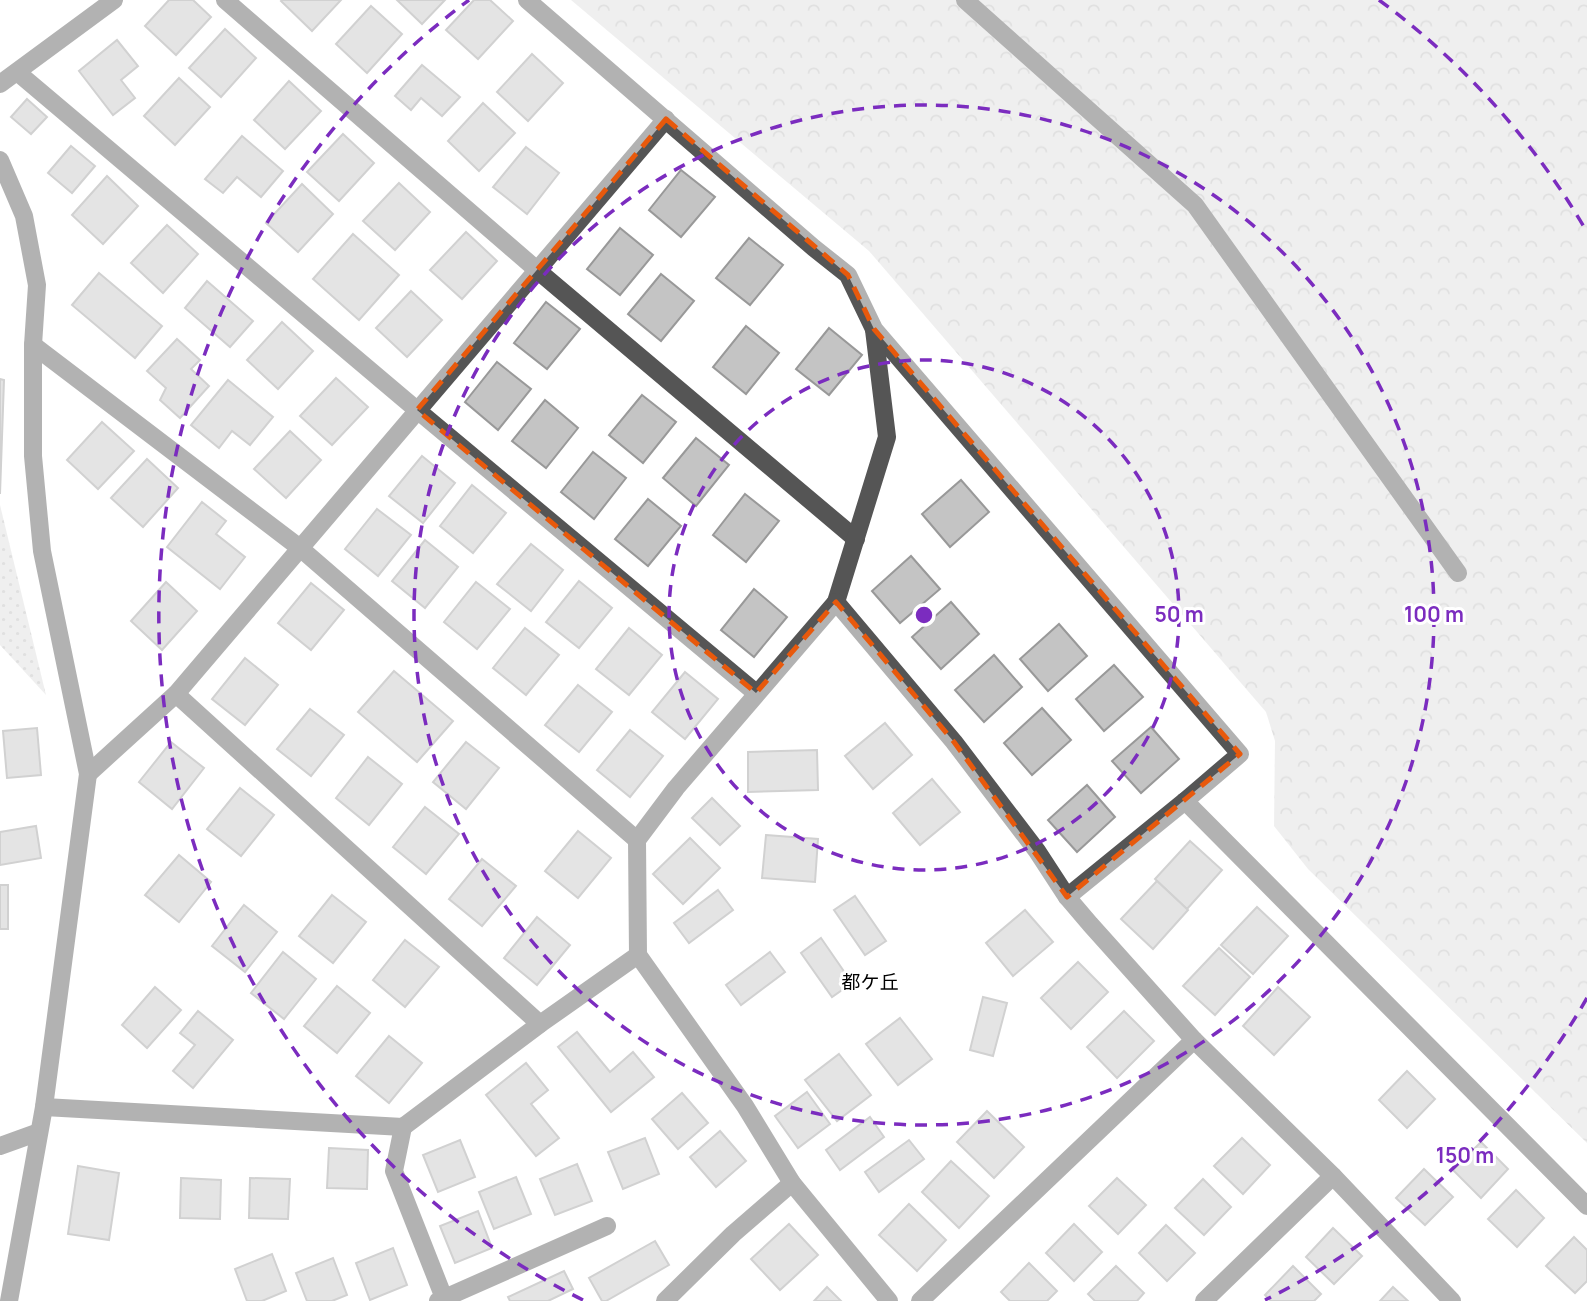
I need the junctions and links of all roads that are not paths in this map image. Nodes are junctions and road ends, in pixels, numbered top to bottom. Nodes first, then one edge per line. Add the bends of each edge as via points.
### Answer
1 (114, 0) edge
2 (225, 0) edge
3 (527, 0) edge
4 (965, 0) edge
5 (17, 72) junction
6 (0, 85) edge
7 (666, 119) junction
8 (0, 160) edge
9 (537, 270) junction
10 (874, 329) junction
11 (33, 345) junction
12 (417, 410) junction
13 (856, 539) junction
14 (300, 548) junction
15 (1458, 573) dead end
16 (835, 602) junction
17 (756, 693) junction
18 (176, 694) junction
19 (88, 774) junction
20 (1185, 801) junction
21 (637, 840) junction
22 (1067, 897) junction
23 (638, 955) junction
24 (540, 1024) junction
25 (1194, 1040) junction
26 (44, 1107) junction
27 (403, 1127) junction
28 (39, 1132) junction
29 (0, 1146) edge
30 (1333, 1176) junction
31 (792, 1183) junction
32 (1587, 1206) edge
33 (607, 1226) dead end
34 (441, 1300) edge
35 (9, 1301) edge
36 (665, 1301) edge
37 (889, 1301) edge
38 (920, 1301) edge
39 (1204, 1301) edge
40 (1451, 1301) edge

1 - 5 street
2 - 9 street
3 - 7 street
4 - 15 street via 1195,205
5 - 6 street
5 - 12 street
7 - 9 street
7 - 10 street via 848,275
8 - 11 street via 24,216 37,285
9 - 12 street
9 - 13 street
10 - 13 street via 887,437
10 - 20 street via 1240,754
11 - 14 street
11 - 19 street via 33,456 42,551
12 - 14 street
12 - 17 street
13 - 16 street
14 - 18 street
14 - 21 street
16 - 17 street
16 - 22 street via 954,743
17 - 21 street
18 - 19 street
18 - 24 street
19 - 26 street
20 - 22 street
20 - 32 street
21 - 23 street
22 - 25 street
23 - 24 street
23 - 31 street via 745,1106
24 - 27 street
25 - 30 street
25 - 38 street
26 - 27 street
26 - 28 street
27 - 34 street via 394,1171
28 - 29 street
28 - 35 street
30 - 39 street
30 - 40 street
31 - 36 street
31 - 37 street
33 - 34 street

